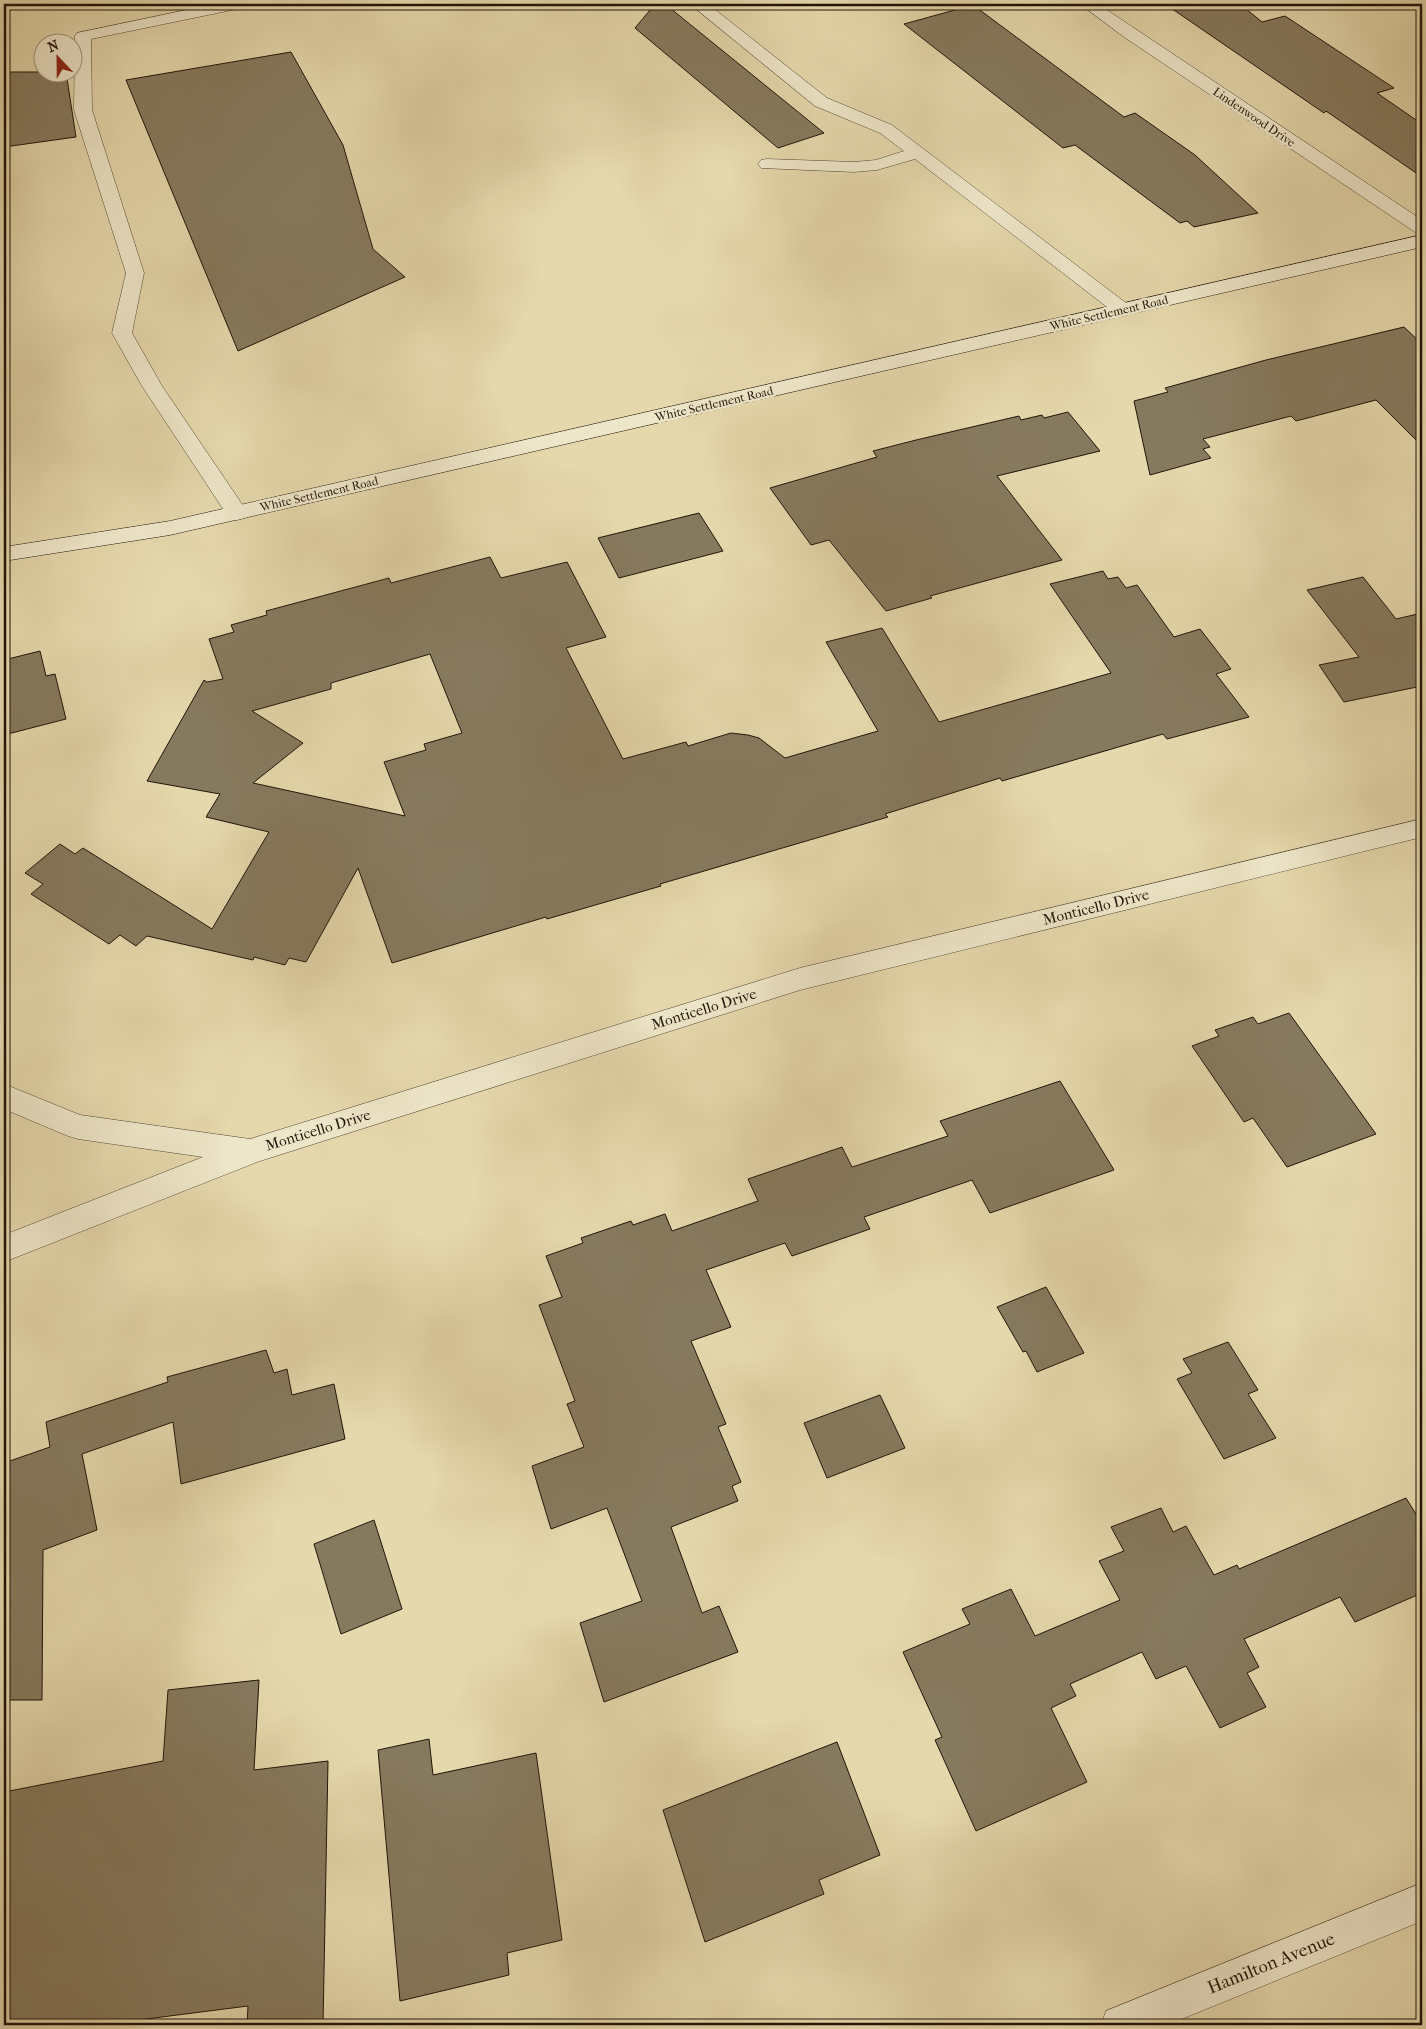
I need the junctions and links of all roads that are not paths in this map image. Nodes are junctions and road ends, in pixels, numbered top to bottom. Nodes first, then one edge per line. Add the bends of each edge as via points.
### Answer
1 (237, 4) edge
2 (698, 4) edge
3 (1088, 4) edge
4 (917, 153) junction
5 (768, 164) dead end
6 (1422, 228) edge
7 (1422, 241) edge
8 (1123, 310) junction
9 (237, 513) junction
10 (4, 554) edge
11 (1422, 828) edge
12 (4, 1096) edge
13 (251, 1151) junction
14 (4, 1249) edge
15 (1422, 1902) edge
16 (1120, 2025) edge

1 - 9 street via 83,36 83,110 134,273 122,333 152,386
2 - 4 street via 821,102 886,129
3 - 6 street, Lindenwood Drive
4 - 5 street via 854,168
4 - 8 street
7 - 8 street, White Settlement Road
8 - 9 street, White Settlement Road
9 - 10 street, White Settlement Road via 170,528
11 - 13 street, Monticello Drive via 800,979
12 - 13 street via 78,1127
13 - 14 street, Monticello Drive
15 - 16 street, Hamilton Avenue

